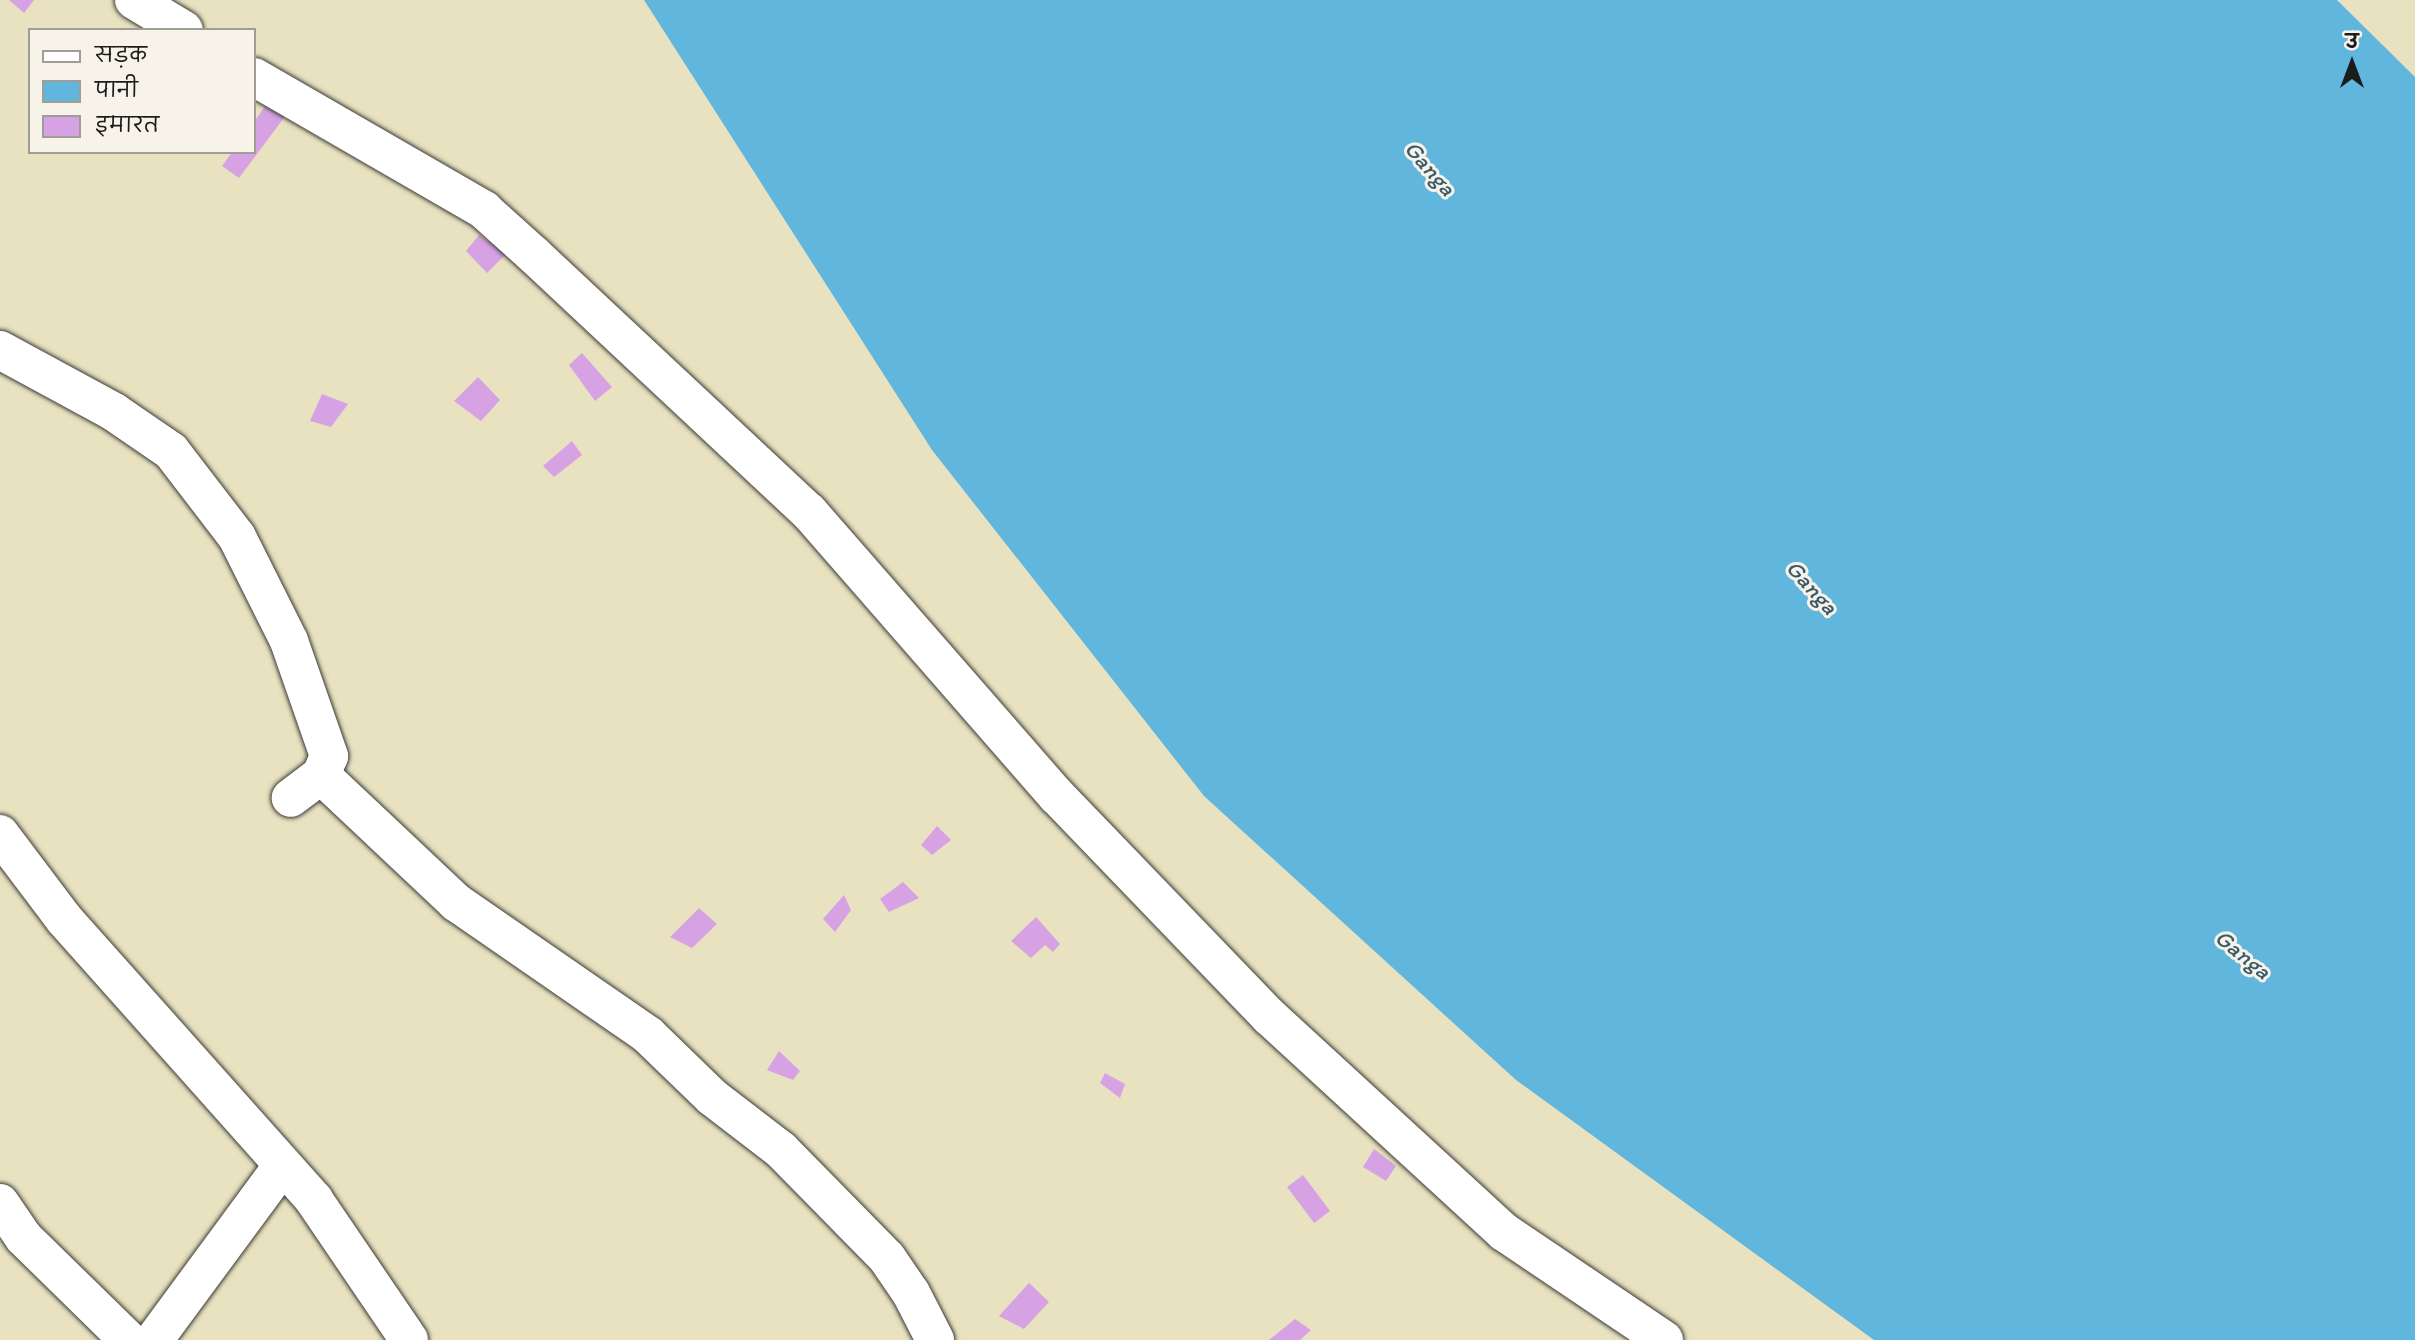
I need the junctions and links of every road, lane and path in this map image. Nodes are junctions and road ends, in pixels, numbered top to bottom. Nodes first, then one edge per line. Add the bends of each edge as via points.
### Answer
1 (134, 0) edge
2 (181, 28) edge
3 (256, 78) edge
4 (0, 350) edge
5 (320, 775) junction
6 (291, 798) dead end
7 (0, 834) edge
8 (283, 1165) junction
9 (0, 1203) edge
10 (128, 1340) edge
11 (154, 1340) edge
12 (409, 1340) edge
13 (935, 1340) edge
14 (1664, 1340) edge

1 - 2 street
3 - 14 street via 484,211 534,255 809,512 1057,796 1270,1017 1504,1232
4 - 5 street via 114,412 171,451 237,537 289,641 325,737 329,756
5 - 6 street
5 - 13 street via 457,903 648,1035 712,1097 781,1150 887,1258
7 - 8 street via 64,919
8 - 11 street
8 - 12 street via 314,1200
9 - 10 street via 24,1238

